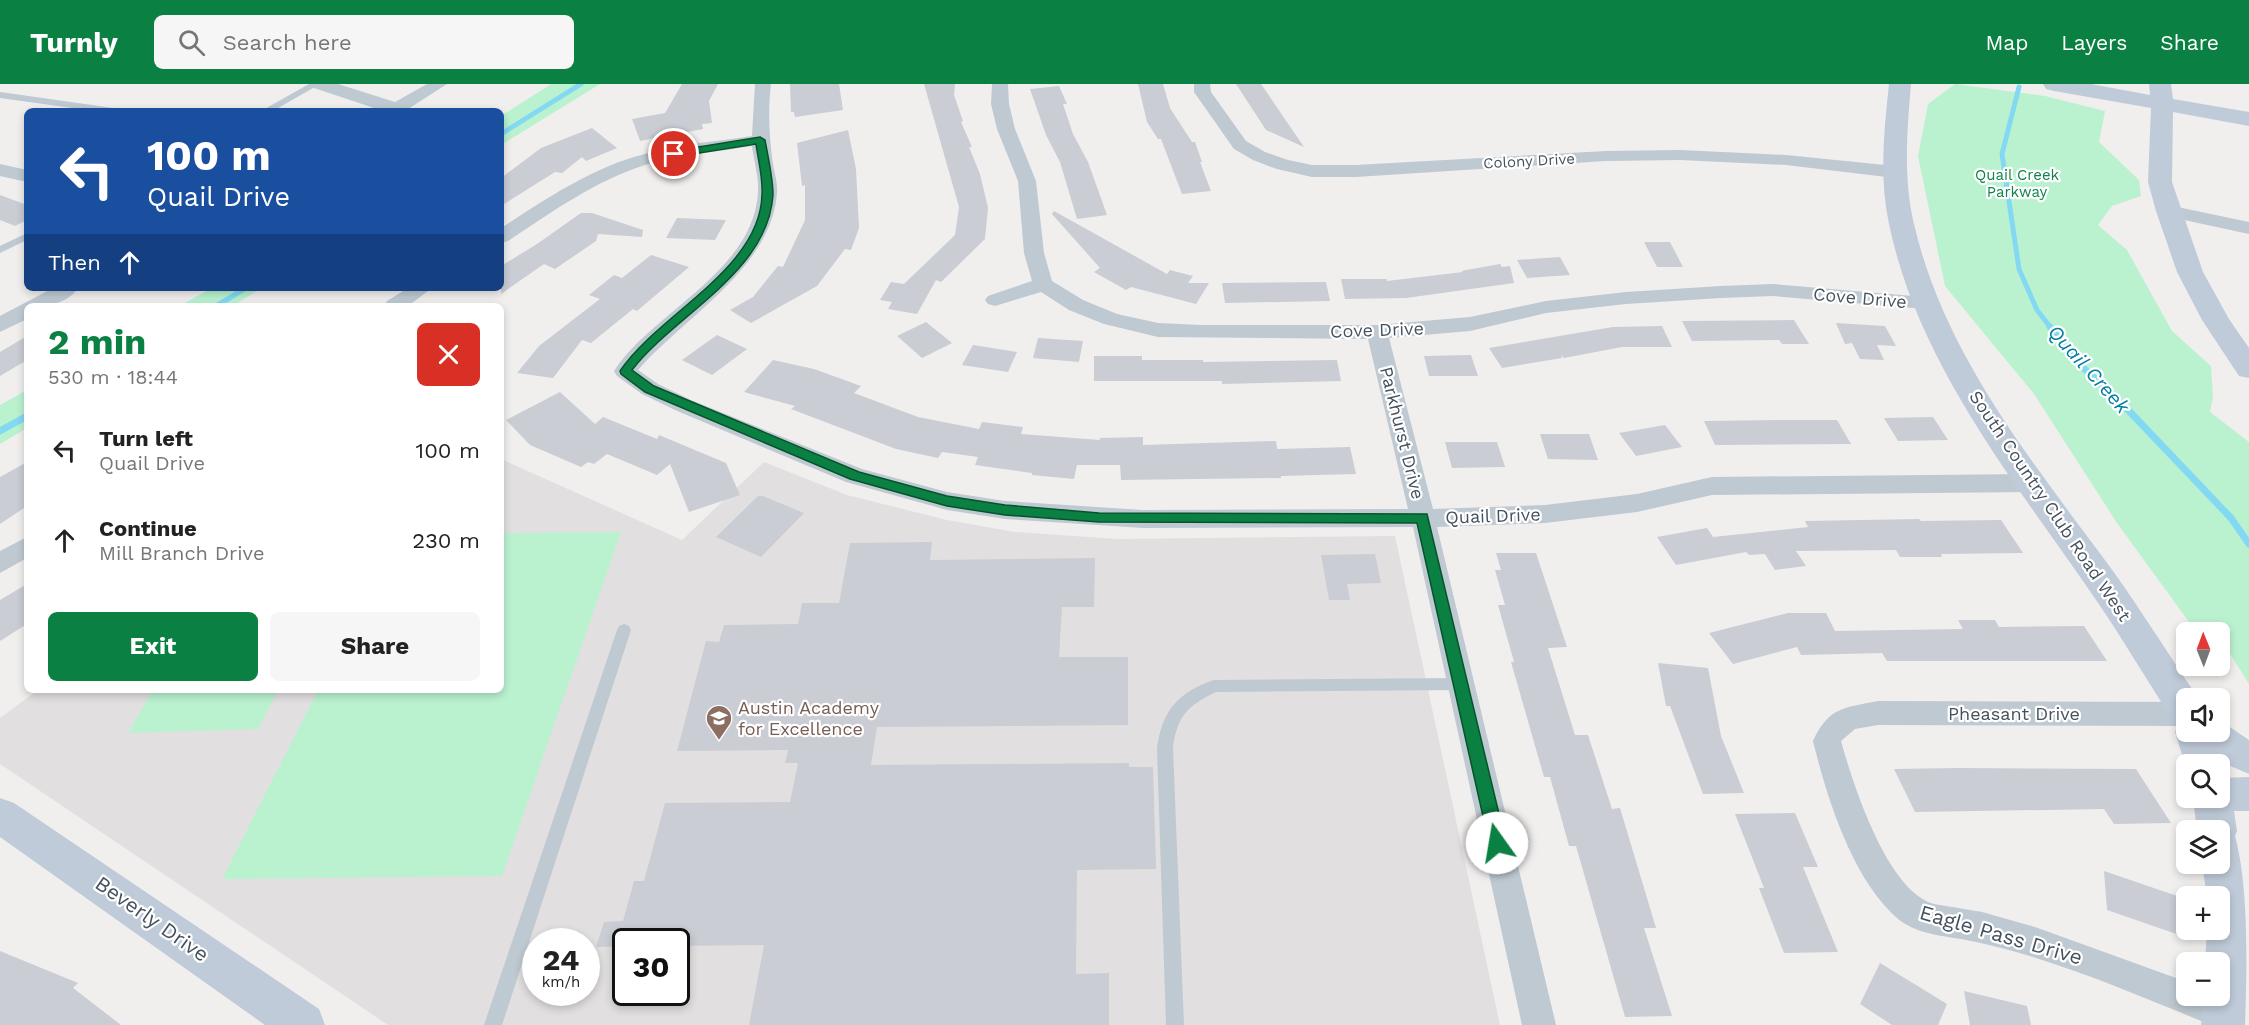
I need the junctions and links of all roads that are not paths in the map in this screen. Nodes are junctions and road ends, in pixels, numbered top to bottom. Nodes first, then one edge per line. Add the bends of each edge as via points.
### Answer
1 (318, 84) edge
2 (439, 84) edge
3 (763, 84) edge
4 (1000, 84) edge
5 (1202, 84) edge
6 (1900, 84) edge
7 (2054, 84) edge
8 (2161, 94) edge
9 (0, 95) edge
10 (92, 108) edge
11 (272, 108) edge
12 (389, 108) edge
13 (398, 108) edge
14 (2249, 119) edge
15 (760, 140) junction
16 (0, 170) edge
17 (1895, 172) junction
18 (24, 175) edge
19 (2168, 211) junction
20 (2249, 228) edge
21 (504, 235) edge
22 (24, 238) edge
23 (0, 250) edge
24 (1043, 284) junction
25 (62, 291) edge
26 (417, 291) edge
27 (995, 300) dead end
28 (40, 303) edge
29 (399, 303) edge
30 (1925, 303) junction
31 (24, 312) edge
32 (0, 325) edge
33 (1377, 332) junction
34 (2249, 369) edge
35 (2031, 483) junction
36 (1422, 518) junction
37 (24, 548) edge
38 (0, 563) edge
39 (624, 630) dead end
40 (1461, 684) junction
41 (2176, 696) edge
42 (2176, 713) edge
43 (1841, 721) joint
44 (2221, 742) edge
45 (2249, 758) edge
46 (2249, 794) edge
47 (2230, 795) edge
48 (0, 815) edge
49 (2224, 874) edge
50 (2223, 1019) edge
51 (303, 1025) edge
52 (493, 1025) edge
53 (1175, 1025) edge
54 (1539, 1025) edge

1 - 11 lane
1 - 12 street
2 - 13 street
3 - 15 street
4 - 24 street via 1006,129 1027,181 1034,253
5 - 17 street, Colony Drive via 1203,92 1240,145 1283,165 1312,171 1680,155 1786,160
6 - 17 street, South Country Club Road West via 1891,139
7 - 8 street
8 - 14 street
8 - 19 street via 2160,182
9 - 10 lane
15 - 21 street via 626,165 584,183
15 - 36 street, Quail Drive via 768,195 761,224 753,242 718,284 643,348 626,371 650,389 855,476 947,501 1005,510 1143,519
16 - 18 street
17 - 30 street, South Country Club Road West via 1900,220
19 - 20 street
19 - 34 street via 2190,272
22 - 23 lane
24 - 27 street
24 - 33 street, Cove Drive via 1076,305 1111,319 1158,330
25 - 28 street
26 - 29 street
30 - 33 street, Cove Drive via 1773,290 1721,292 1546,307 1470,324
30 - 35 street, South Country Club Road West via 1978,404
31 - 32 street
33 - 36 street, Parkhurst Drive
35 - 36 street, Quail Drive via 1712,486 1637,503 1545,514
35 - 41 street, South Country Club Road West via 2108,590
36 - 40 street, Parkhurst Drive
37 - 38 street
39 - 52 lane
40 - 53 lane via 1214,686 1191,696 1176,710 1167,726 1165,748
40 - 54 street, Parkhurst Drive
42 - 43 street, Pheasant Drive via 1878,713
43 - 50 street, Eagle Pass Drive via 1827,741 1846,802 1877,868 1892,891 1913,910 1937,920 2046,946
44 - 45 street
46 - 47 street
48 - 51 street, Beverly Drive
49 - 50 street via 2229,907

